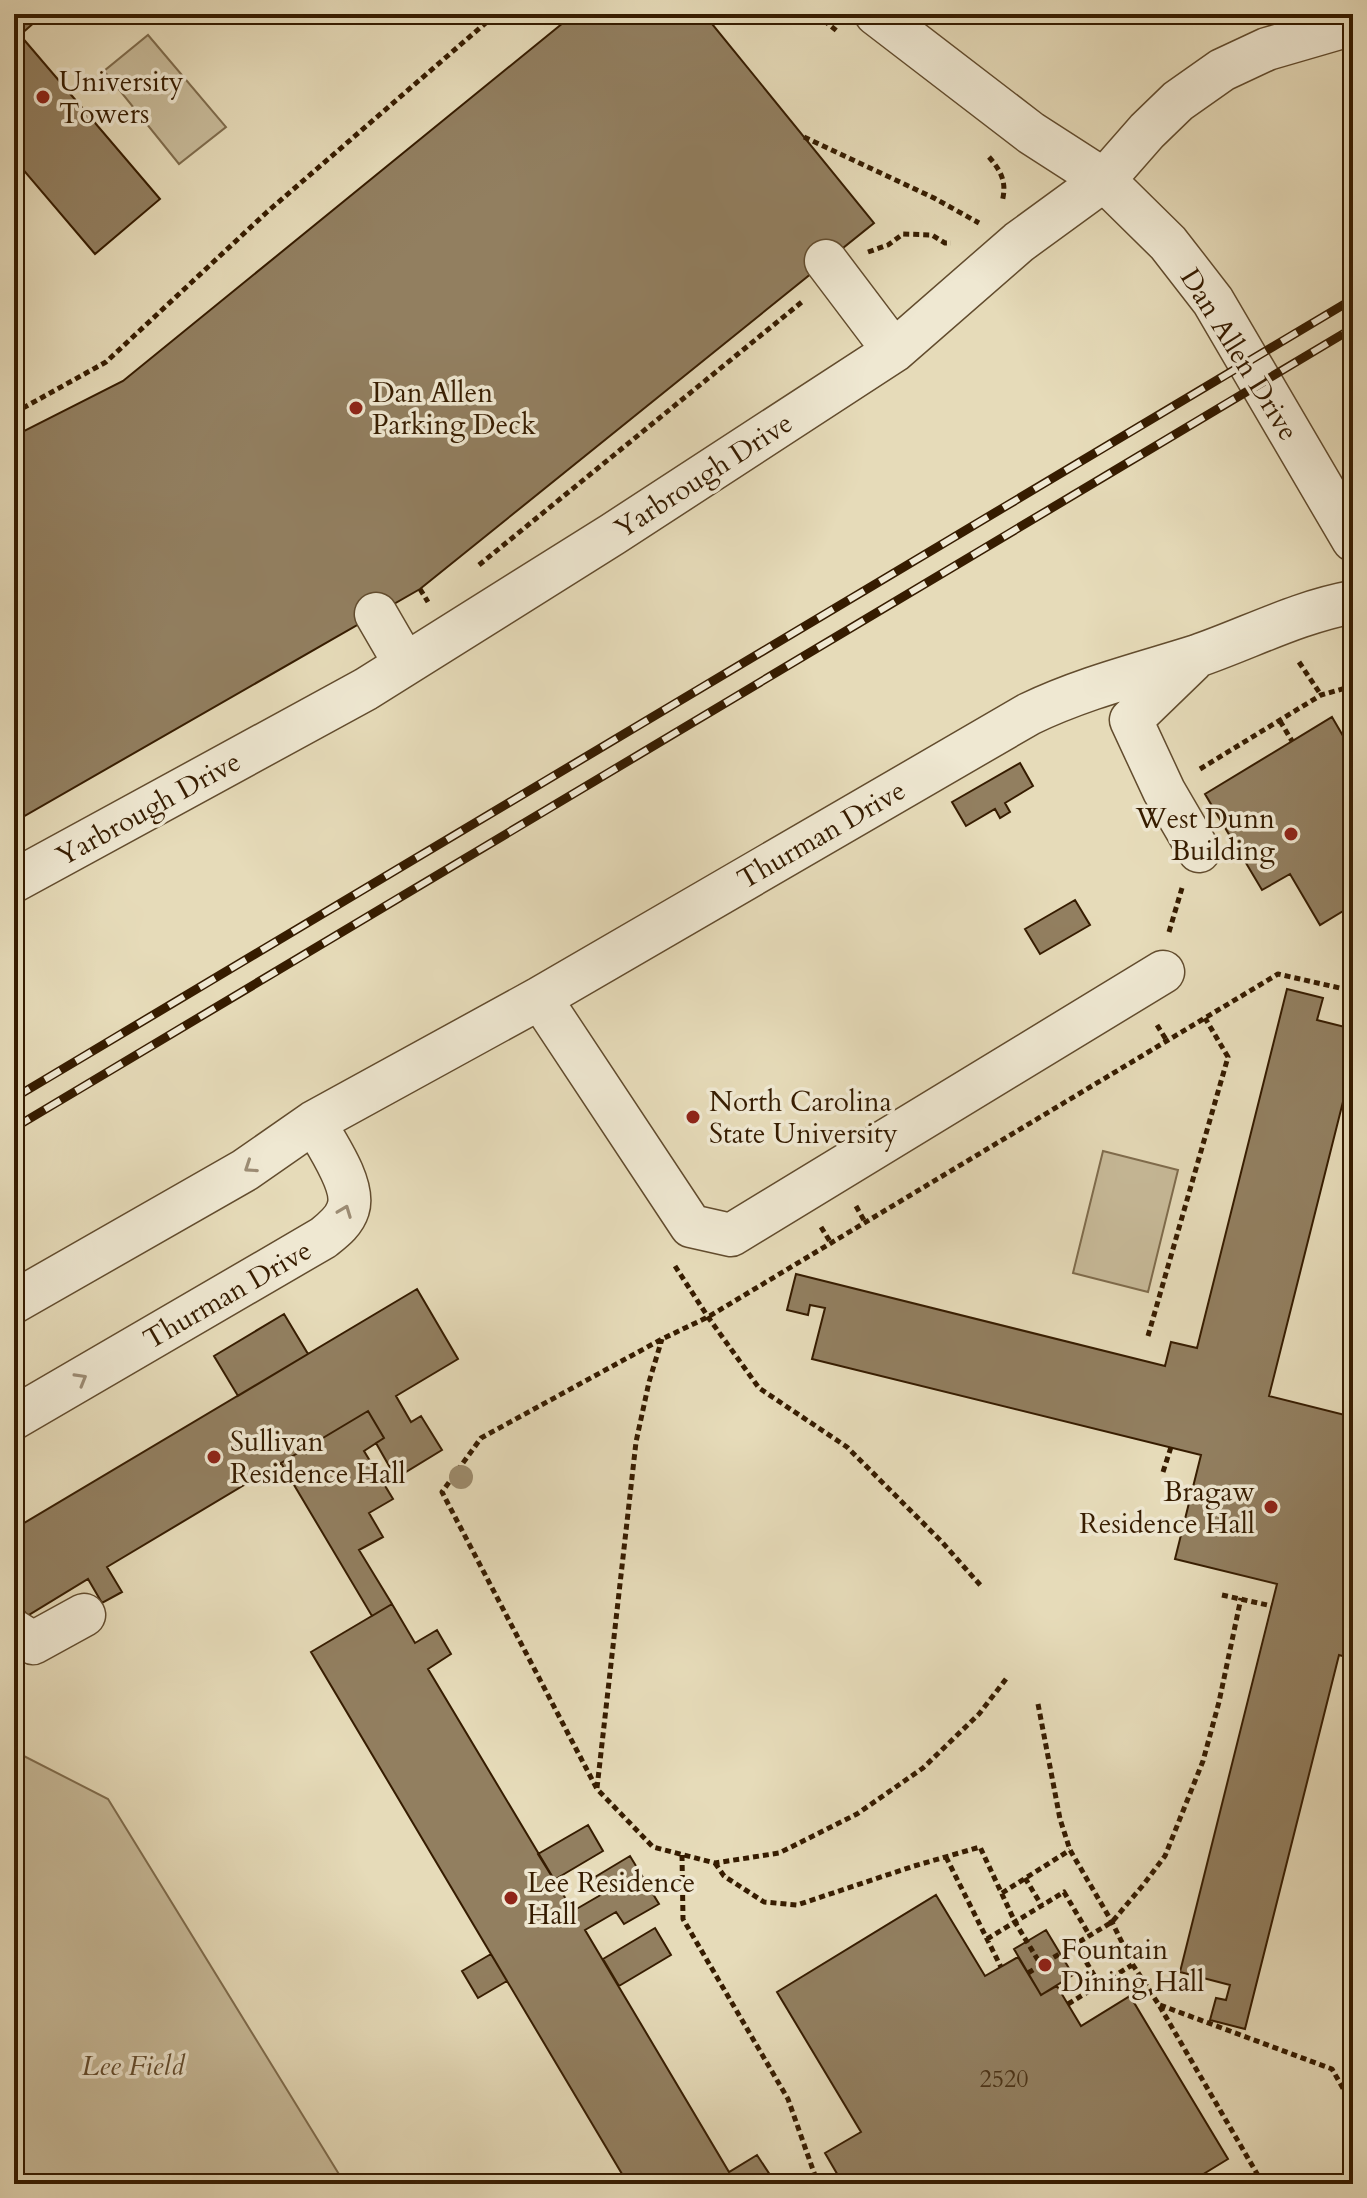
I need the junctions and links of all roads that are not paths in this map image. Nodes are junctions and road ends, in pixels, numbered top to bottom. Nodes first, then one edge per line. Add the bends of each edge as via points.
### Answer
1 (1353, 24) edge
2 (861, 26) edge
3 (1104, 180) junction
4 (831, 268) road end
5 (894, 351) junction
6 (1353, 540) edge
7 (1353, 602) edge
8 (376, 614) dead end
9 (1198, 655) junction
10 (405, 664) junction
11 (1199, 851) road end
12 (14, 881) edge
13 (1163, 972) road end
14 (540, 998) junction
15 (314, 1122) junction
16 (14, 1302) edge
17 (14, 1418) edge
18 (84, 1615) dead end
19 (14, 1631) edge

1 - 3 street, Yarbrough Drive via 1267,49 1222,70 1178,101
2 - 3 street, Dan Allen Drive
3 - 5 street, Yarbrough Drive via 1019,242
3 - 6 street, Dan Allen Drive via 1168,243 1213,301
4 - 5 street
5 - 10 street, Yarbrough Drive
7 - 9 street, Thurman Drive via 1320,608
8 - 10 street
9 - 11 street via 1131,720
9 - 14 street, Thurman Drive via 1101,684 1029,714
10 - 12 street, Yarbrough Drive
13 - 14 street via 731,1235 691,1226
14 - 15 street, Thurman Drive
15 -> 16 street, Thurman Drive via 245,1170
17 -> 15 street, Thurman Drive via 335,1229 347,1212 350,1193
18 - 19 street via 33,1643

